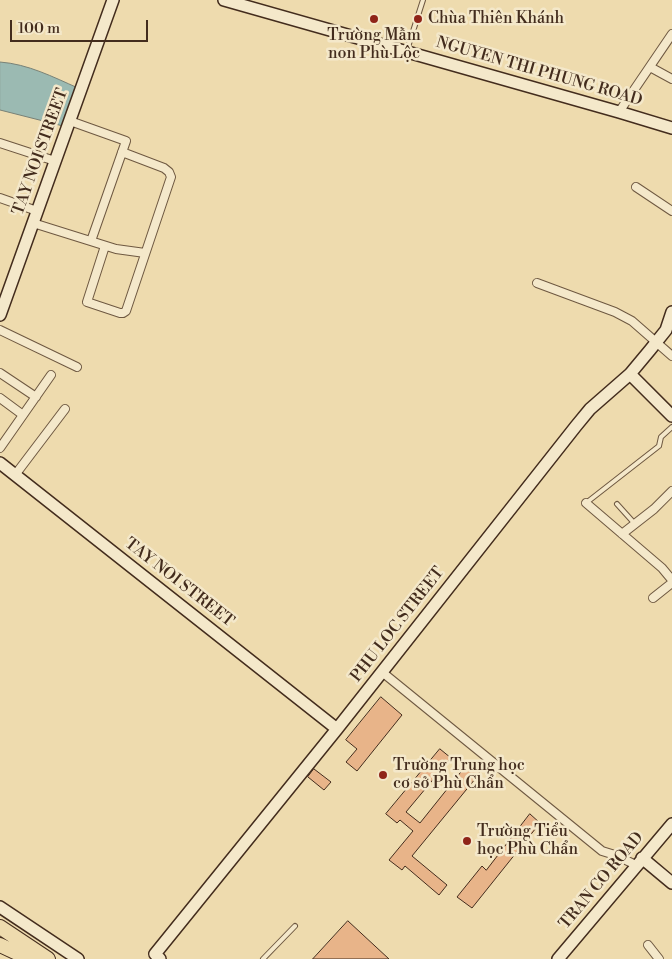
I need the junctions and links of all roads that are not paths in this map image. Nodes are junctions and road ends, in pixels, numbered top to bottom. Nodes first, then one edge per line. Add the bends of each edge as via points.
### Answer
1 (113, 0) edge
2 (224, 0) edge
3 (423, 0) edge
4 (672, 34) edge
5 (407, 51) junction
6 (650, 67) junction
7 (672, 79) edge
8 (620, 112) junction
9 (70, 121) junction
10 (672, 128) edge
11 (0, 143) edge
12 (122, 152) junction
13 (55, 161) junction
14 (636, 187) dead end
15 (0, 198) edge
16 (37, 211) junction
17 (672, 211) edge
18 (33, 222) junction
19 (91, 241) junction
20 (105, 246) junction
21 (145, 253) junction
22 (537, 283) dead end
23 (4, 288) edge
24 (672, 312) edge
25 (0, 315) edge
26 (0, 330) edge
27 (669, 331) edge
28 (657, 342) junction
29 (672, 356) edge
30 (77, 367) dead end
31 (0, 373) edge
32 (51, 374) dead end
33 (630, 374) junction
34 (36, 396) junction
35 (0, 398) edge
36 (65, 409) dead end
37 (23, 414) junction
38 (672, 416) edge
39 (672, 426) edge
40 (0, 448) edge
41 (0, 464) edge
42 (15, 475) junction
43 (672, 491) edge
44 (586, 503) joint
45 (617, 504) dead end
46 (636, 524) junction
47 (622, 534) junction
48 (672, 582) edge
49 (653, 598) dead end
50 (382, 672) junction
51 (337, 729) junction
52 (672, 824) edge
53 (639, 862) junction
54 (672, 883) edge
55 (0, 907) edge
56 (294, 926) dead end
57 (0, 927) edge
58 (0, 945) edge
59 (648, 945) dead end
60 (30, 959) edge
61 (48, 959) edge
62 (78, 959) edge
63 (160, 959) edge
64 (263, 959) edge
65 (558, 959) edge
66 (659, 959) edge

1 - 9 street, TAY NOI STREET
2 - 5 street, NGUYEN THI PHUNG ROAD
3 - 5 lane
4 - 6 street
5 - 8 street, NGUYEN THI PHUNG ROAD
6 - 7 street
6 - 8 street
8 - 10 street, NGUYEN THI PHUNG ROAD
9 - 12 street via 126,141
9 - 13 street, TAY NOI STREET
11 - 13 street
12 - 19 street
12 - 21 street via 164,168 171,177
13 - 16 street, TAY NOI STREET
14 - 17 street
15 - 16 street
16 - 18 street, TAY NOI STREET
18 - 19 street
18 - 23 street, TAY NOI STREET
19 - 20 street
20 - 21 street
20 - 21 street via 87,302 120,313 126,311
22 - 28 street via 615,312 632,321
23 - 25 street, TAY NOI STREET
24 - 27 street, PHU LOC STREET
26 - 30 street
27 - 28 street, PHU LOC STREET
28 - 29 street
28 - 33 street, PHU LOC STREET
31 - 34 street
32 - 34 street
33 - 38 street
33 - 50 street, PHU LOC STREET via 585,415
34 - 37 street
35 - 37 street
36 - 42 street
37 - 40 street
39 - 44 lane via 660,438 659,446
41 - 42 street, TAY NOI STREET
42 - 51 street, TAY NOI STREET
43 - 46 street
44 - 47 street
45 - 46 lane
46 - 47 street
47 - 48 street via 662,568
48 - 49 street
50 - 51 street, PHU LOC STREET
50 - 53 street via 602,851
51 - 63 street, PHU LOC STREET via 155,954
52 - 53 street, TRAN CO ROAD
53 - 54 street
53 - 65 street, TRAN CO ROAD
55 - 62 street
56 - 64 lane
57 - 61 highway
58 - 60 highway
59 - 66 street

